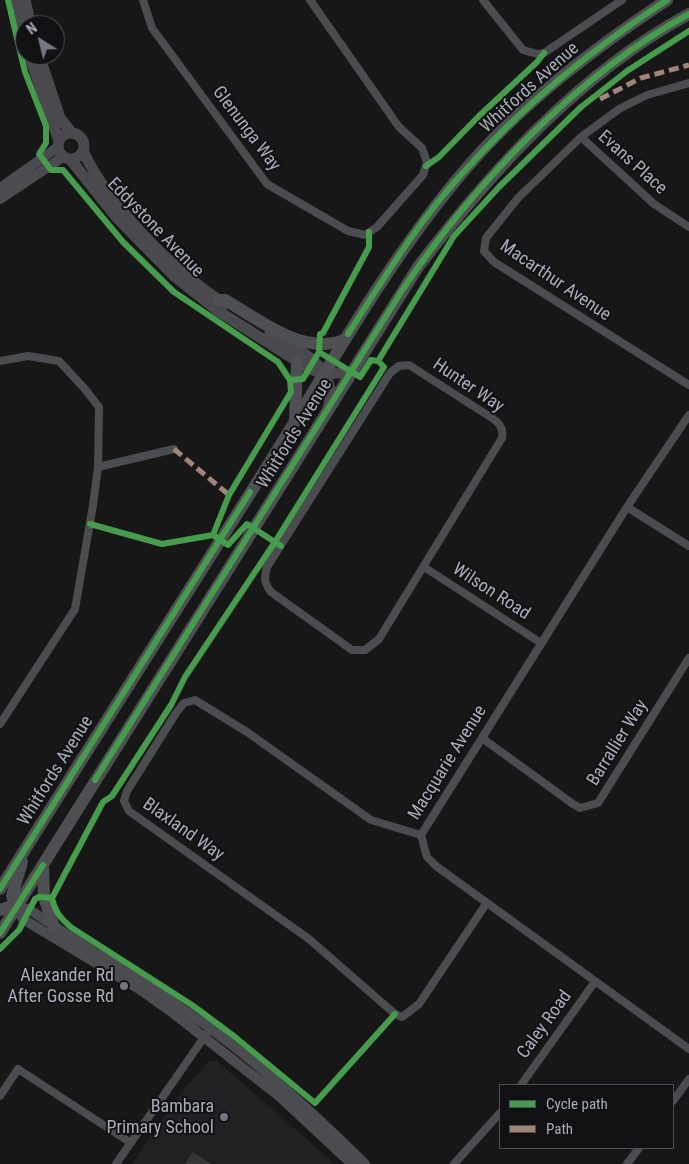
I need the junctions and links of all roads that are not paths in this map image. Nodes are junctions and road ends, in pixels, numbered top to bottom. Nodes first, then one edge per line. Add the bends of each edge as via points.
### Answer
1 (22, 0) edge
2 (143, 0) edge
3 (310, 0) edge
4 (483, 0) edge
5 (622, 0) edge
6 (667, 0) edge
7 (689, 14) edge
8 (23, 15) edge
9 (27, 15) edge
10 (32, 65) edge
11 (42, 65) edge
12 (689, 83) edge
13 (72, 133) junction
14 (581, 137) junction
15 (62, 151) junction
16 (83, 151) junction
17 (0, 188) edge
18 (0, 199) edge
19 (689, 227) edge
20 (219, 300) junction
21 (344, 340) junction
22 (0, 361) edge
23 (297, 362) junction
24 (351, 372) junction
25 (325, 373) junction
26 (689, 385) edge
27 (327, 413) junction
28 (689, 415) edge
29 (294, 422) junction
30 (174, 449) dead end
31 (98, 467) junction
32 (627, 507) junction
33 (689, 546) edge
34 (424, 567) junction
35 (541, 643) junction
36 (689, 658) edge
37 (0, 724) edge
38 (482, 738) junction
39 (421, 835) junction
40 (26, 846) junction
41 (42, 865) junction
42 (0, 889) edge
43 (486, 904) junction
44 (16, 908) junction
45 (0, 910) edge
46 (54, 927) junction
47 (0, 933) edge
48 (594, 983) junction
49 (207, 1033) junction
50 (689, 1049) edge
51 (689, 1079) edge
52 (522, 1084) edge
53 (0, 1096) edge
54 (674, 1100) edge
55 (499, 1114) edge
56 (131, 1142) junction
57 (638, 1149) edge
58 (116, 1164) edge
59 (352, 1164) edge
60 (365, 1164) edge
61 (454, 1164) edge
62 (627, 1164) edge

1 - 8 main road
1 - 9 main road
2 - 3 street, Glenunga Way via 152,28 267,184 348,231 365,234 377,227 423,175 427,162 422,148 399,127
4 - 5 street via 520,47 537,54 544,53
6 - 21 main road, Whitfords Avenue via 560,77 465,170 421,226
7 - 24 main road, Whitfords Avenue via 592,82 501,165 418,267
10 - 15 main road, Eddystone Avenue
11 - 13 main road via 60,118
12 - 14 street, Macarthur Avenue via 664,89 619,109
13 - 15 main road via 64,135
13 - 16 main road via 82,139
14 - 19 street, Evans Place via 654,204
14 - 26 street, Macarthur Avenue via 518,198 486,238 484,251 494,262
15 - 16 main road via 79,157
15 - 17 street
15 - 18 street
15 - 23 main road, Eddystone Avenue via 117,218 174,276 218,311
16 - 20 main road, Eddystone Avenue via 101,181 148,240
20 - 21 main road via 225,300 303,341 330,345
20 - 25 main road, Eddystone Avenue via 315,360
21 - 25 main road, Whitfords Avenue
22 - 31 street via 28,356 59,361 84,388 99,408
23 - 25 main road, Eddystone Avenue via 310,370
23 - 29 main road
24 - 25 main road, Eddystone Avenue
24 - 27 main road, Whitfords Avenue
25 - 27 main road via 331,399
25 - 29 main road, Whitfords Avenue
27 - 41 main road, Whitfords Avenue
28 - 32 street, Macquarie Avenue
29 - 40 main road, Whitfords Avenue
30 - 31 street
31 - 37 street via 75,609
32 - 33 street
32 - 35 street, Macquarie Avenue
34 - 34 street, Hunter Way via 503,432 499,422 409,365 400,366 390,373 267,567 264,577 271,592 352,650 365,650 379,639
34 - 35 street, Wilson Road
35 - 38 street, Macquarie Avenue
36 - 38 street, Barrallier Way via 612,782 598,803 590,807 580,808 573,804
38 - 39 street, Macquarie Avenue
39 - 43 street, Macquarie Avenue via 427,857
39 - 43 street, Blaxland Way via 364,815 247,732 195,700 184,702 176,713 124,800 129,811 309,939 402,1017 419,1004
40 - 42 main road, Whitfords Avenue
40 - 44 main road via 12,896
41 - 44 main road, Whitfords Avenue
41 - 46 main road via 44,897
43 - 48 street, Macquarie Avenue
44 - 45 main road
44 - 46 street via 29,909
44 - 47 main road, Whitfords Avenue
44 - 49 street via 23,918
46 - 49 street via 183,1009
48 - 50 street, Macquarie Avenue
48 - 52 street, Caley Road
49 - 56 street
49 - 59 street
49 - 60 street via 321,1120
51 - 54 street
53 - 56 street via 18,1069
55 - 61 street
56 - 58 street
57 - 62 street

